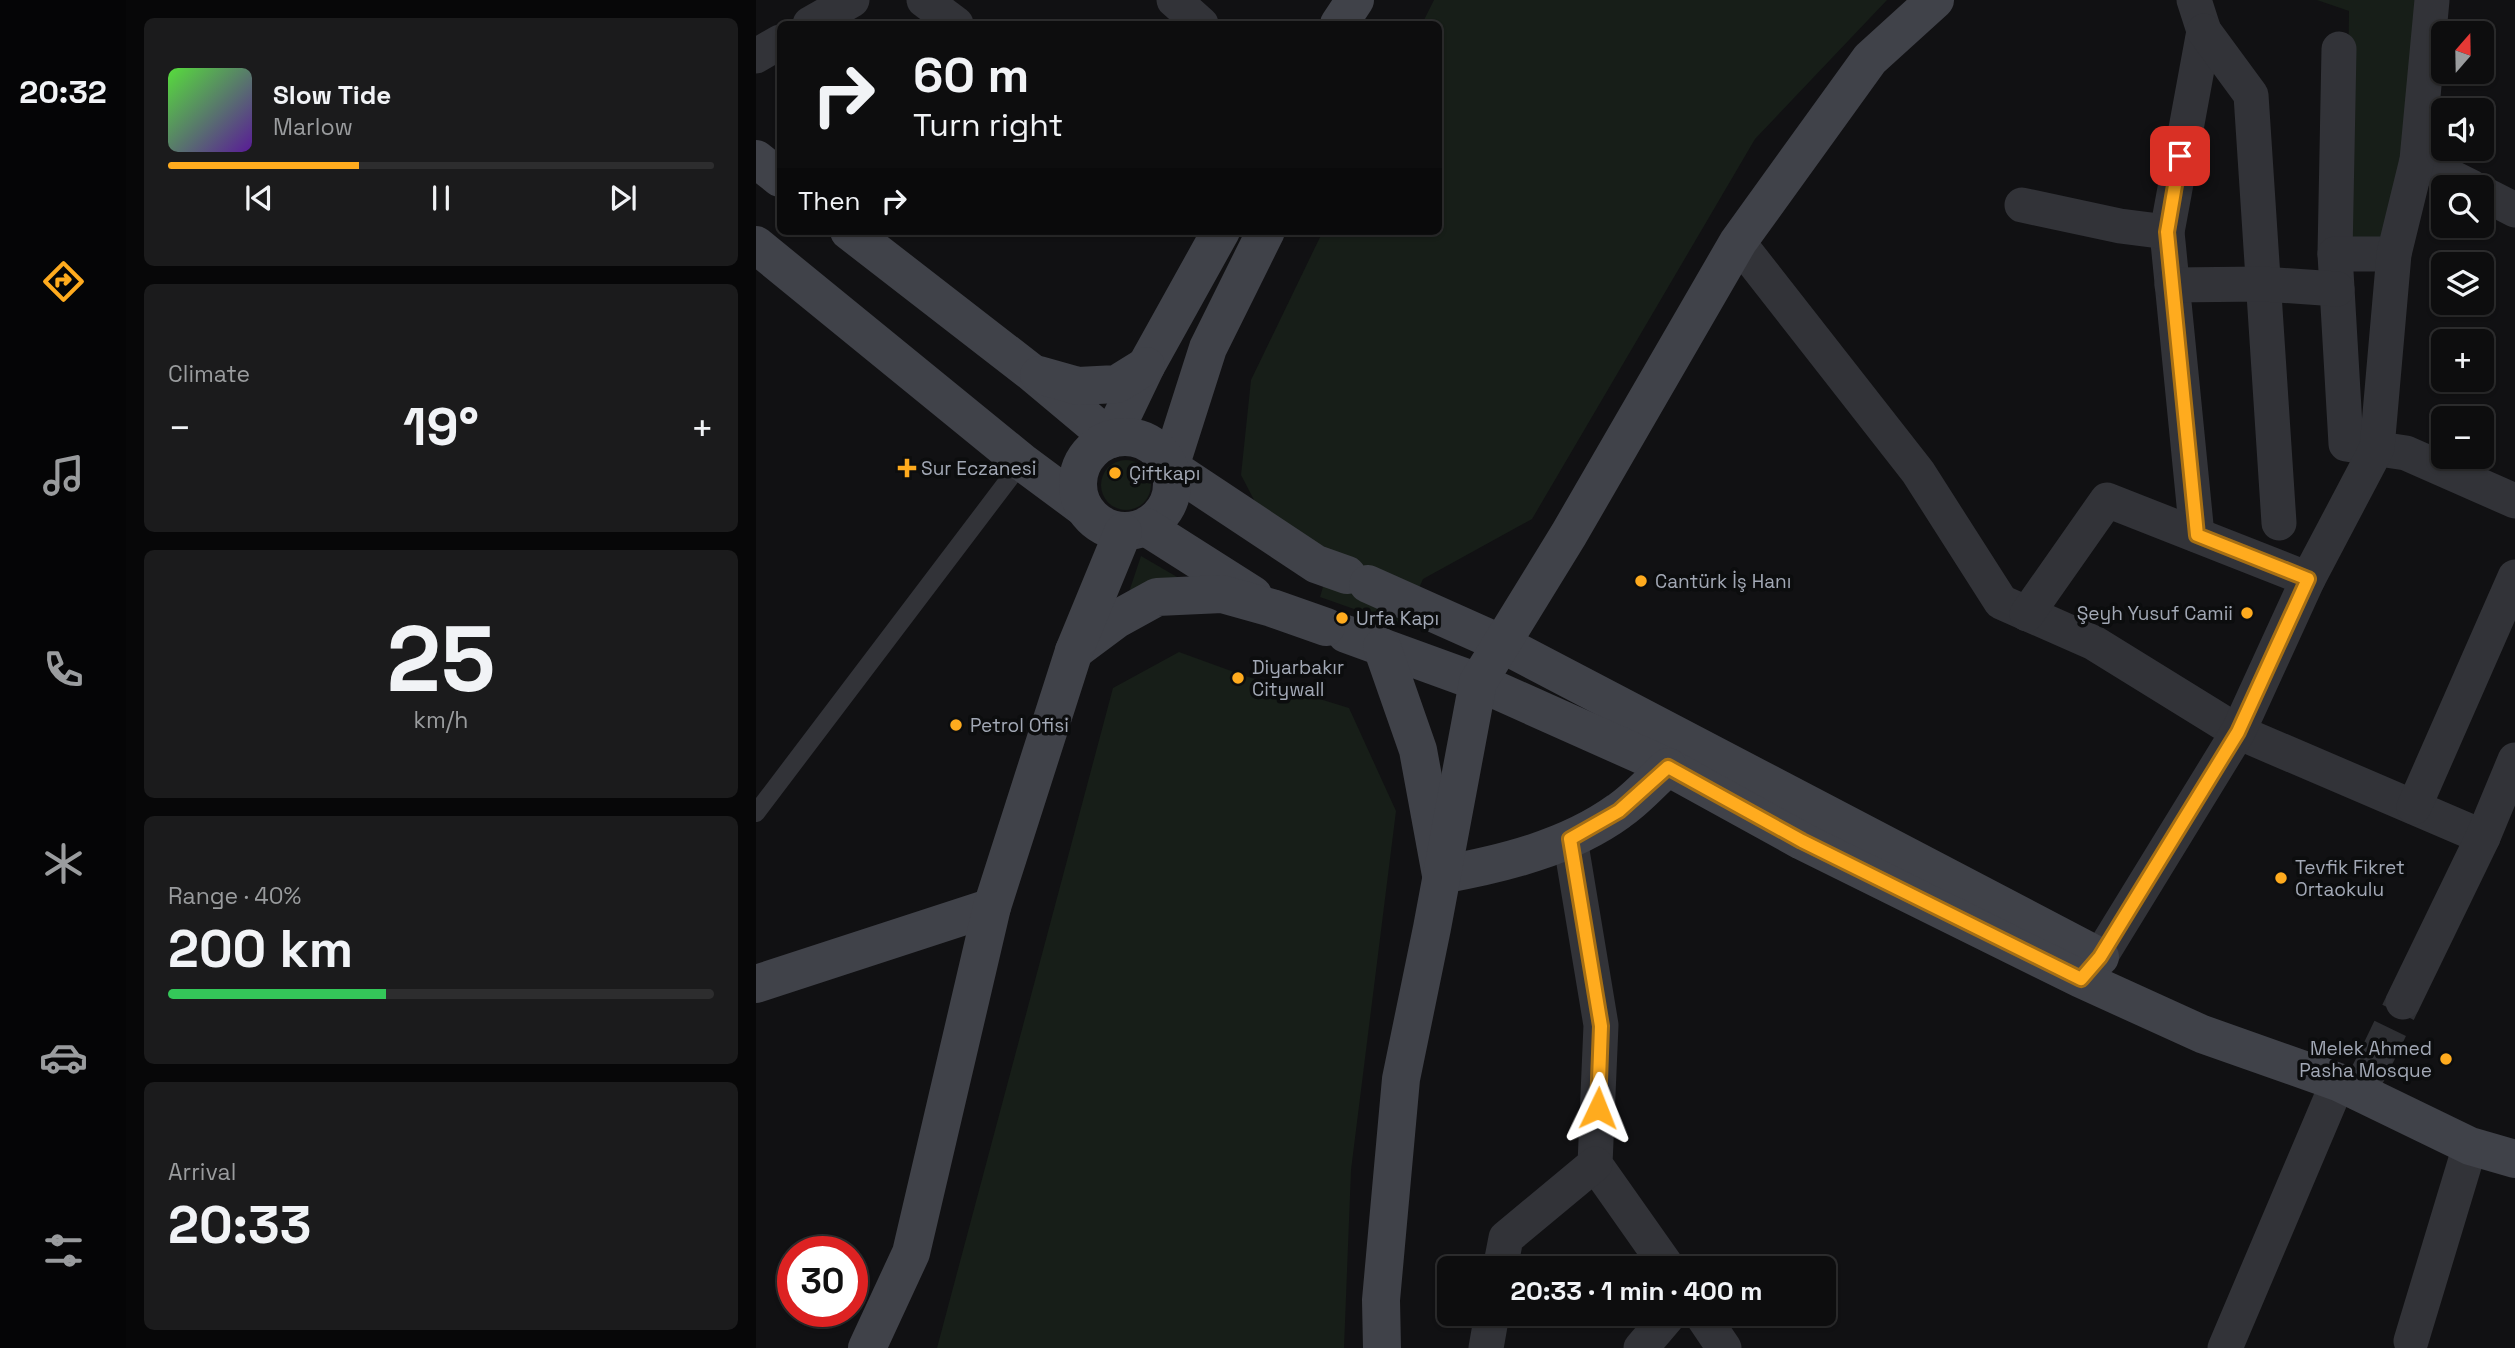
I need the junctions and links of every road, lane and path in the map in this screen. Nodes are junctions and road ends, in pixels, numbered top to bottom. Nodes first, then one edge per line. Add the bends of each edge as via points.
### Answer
1 (852, 0) edge
2 (924, 0) edge
3 (1174, 0) edge
4 (1355, 0) edge
5 (1376, 0) edge
6 (1936, 0) edge
7 (2432, 0) edge
8 (2199, 15) edge
9 (815, 21) edge
10 (952, 21) edge
11 (1198, 21) edge
12 (1341, 21) edge
13 (1369, 21) edge
14 (777, 44) edge
15 (2339, 48) dead end
16 (756, 56) edge
17 (756, 159) edge
18 (2417, 160) junction
19 (2446, 175) edge
20 (777, 176) edge
21 (2494, 199) edge
22 (2022, 205) dead end
23 (2515, 210) edge
24 (2167, 232) junction
25 (854, 235) edge
26 (1219, 235) edge
27 (1264, 235) edge
28 (1738, 242) junction
29 (756, 245) edge
30 (2335, 254) junction
31 (2394, 254) junction
32 (2263, 284) junction
33 (2172, 285) junction
34 (2337, 289) junction
35 (1146, 366) junction
36 (1031, 372) junction
37 (1111, 439) junction
38 (2377, 448) junction
39 (1023, 461) junction
40 (1170, 467) junction
41 (2515, 501) edge
42 (1084, 508) junction
43 (2279, 523) dead end
44 (1135, 529) junction
45 (2197, 535) junction
46 (2515, 577) edge
47 (2308, 579) junction
48 (1272, 608) junction
49 (2027, 614) junction
50 (1500, 643) junction
51 (1382, 647) junction
52 (1074, 651) junction
53 (1478, 682) junction
54 (2238, 732) junction
55 (2515, 760) edge
56 (1668, 767) junction
57 (2414, 807) junction
58 (756, 813) edge
59 (2483, 837) junction
60 (1570, 839) junction
61 (1441, 875) junction
62 (992, 907) junction
63 (2090, 968) junction
64 (756, 984) edge
65 (2403, 1002) tunnel mouth
66 (2357, 1078) junction
67 (2470, 1146) junction
68 (2515, 1159) edge
69 (1595, 1164) junction
70 (1503, 1256) edge
71 (1660, 1256) edge
72 (1490, 1326) edge
73 (1660, 1326) edge
74 (1709, 1326) edge
75 (2411, 1341) dead end
76 (867, 1348) edge
77 (1382, 1348) edge
78 (1486, 1348) edge
79 (1641, 1348) edge
80 (1724, 1348) edge
81 (2225, 1348) edge

1 - 9 street
2 - 10 street
3 - 11 street
4 - 12 street
5 - 13 street
6 - 28 street via 1870,59
7 - 18 street
8 - 24 street
8 - 32 street via 2251,95
14 - 16 street
15 - 30 street
17 - 20 street
18 - 19 street
18 - 31 street
21 - 23 street
22 - 24 street
24 - 33 street
25 - 36 street
26 - 35 street
27 - 40 street via 1208,348
28 - 49 street via 1918,472 2001,602
28 - 50 street via 1569,534
29 - 39 street
30 - 31 street
30 - 34 street
31 - 38 street
32 - 33 street
32 - 34 street
32 - 43 street
33 - 45 street
34 - 38 street via 2346,444
35 - 36 street via 1117,384 1104,385 1078,386
35 - 37 street
36 - 37 street
37 - 40 street via 1139,439 1152,445
37 - 42 street via 1088,454 1081,467 1079,495
38 - 41 street via 2406,453
38 - 47 street
39 - 42 street
39 - 58 lane
40 - 44 street via 1172,494 1167,508 1158,519
40 - 50 street via 1316,564
42 - 44 street via 1101,524
44 - 48 street
44 - 52 street
45 - 47 street
45 - 49 street via 2107,500
46 - 57 street
47 - 54 street
48 - 51 street
48 - 52 street via 1222,594 1157,597
49 - 54 street via 2094,643
50 - 53 street
50 - 63 street
51 - 53 street
51 - 61 street via 1418,750
52 - 62 street
53 - 56 street
53 - 61 street
54 - 57 street
54 - 63 street
55 - 59 street
56 - 60 street via 1619,811
56 - 63 street via 1802,841
57 - 59 street
59 - 65 street
60 - 61 street via 1496,865
60 - 69 street via 1601,1026
61 - 77 street via 1401,1079 1381,1300
62 - 64 street
62 - 76 street via 911,1253
63 - 66 street via 2202,1034
66 - 67 street
66 - 81 street
67 - 68 street
67 - 75 street
69 - 70 street via 1506,1238
69 - 71 street
72 - 78 street
73 - 79 street
74 - 80 street

